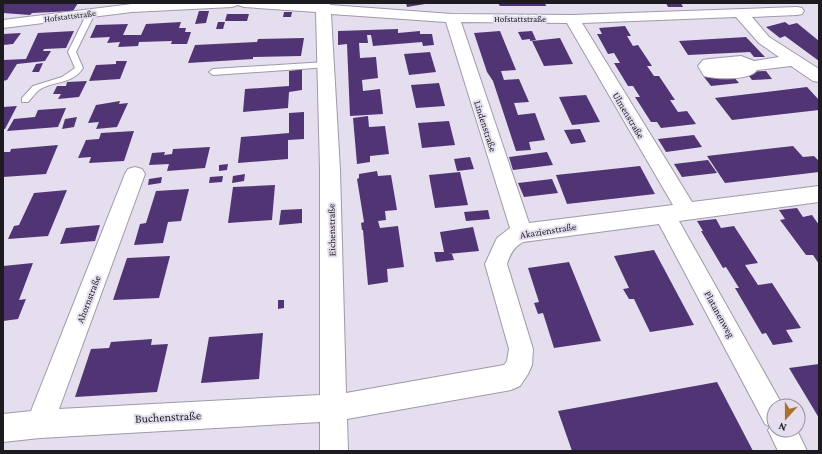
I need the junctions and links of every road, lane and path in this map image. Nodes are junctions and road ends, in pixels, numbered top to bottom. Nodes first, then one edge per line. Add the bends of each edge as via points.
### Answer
1 (232, 3) edge
2 (244, 3) edge
3 (462, 3) edge
4 (324, 6) edge
5 (792, 7) edge
6 (91, 13) junction
7 (741, 14) junction
8 (452, 18) junction
9 (472, 19) junction
10 (572, 19) junction
11 (3, 24) edge
12 (796, 60) junction
13 (326, 65) junction
14 (752, 66) dead end
15 (214, 72) dead end
16 (819, 77) edge
17 (25, 100) dead end
18 (135, 174) dead end
19 (819, 194) edge
20 (687, 211) junction
21 (664, 214) junction
22 (522, 233) junction
23 (766, 400) edge
24 (334, 408) junction
25 (40, 424) junction
26 (3, 428) edge
27 (786, 438) edge
28 (334, 451) edge
29 (793, 451) edge

1 - 6 street, Hofstattstraße via 132,8
2 - 4 street, Hofstattstraße
3 - 9 street
4 - 8 street, Hofstattstraße
4 - 13 street, Eichenstraße
5 - 7 street, Hofstattstraße
6 - 11 street, Hofstattstraße
6 - 17 lane via 72,52 79,68 76,73 64,80 35,89
7 - 10 street, Hofstattstraße
7 - 12 street via 764,40
8 - 9 street, Hofstattstraße
8 - 22 street, Lindenstraße
9 - 10 street, Hofstattstraße
10 - 20 street, Ulmenstraße
12 - 14 street
12 - 16 street
13 - 15 lane
13 - 24 street, Eichenstraße
18 - 25 street, Ahornstraße
19 - 20 street, Akazienstraße
20 - 21 street, Akazienstraße
21 - 22 street, Akazienstraße
21 - 23 street, Platanenweg
22 - 24 street, Akazienstraße via 511,236 500,250 496,264 521,349 519,365 511,377
24 - 25 street, Buchenstraße
24 - 28 street, Eichenstraße
25 - 26 street, Buchenstraße
27 - 29 street

